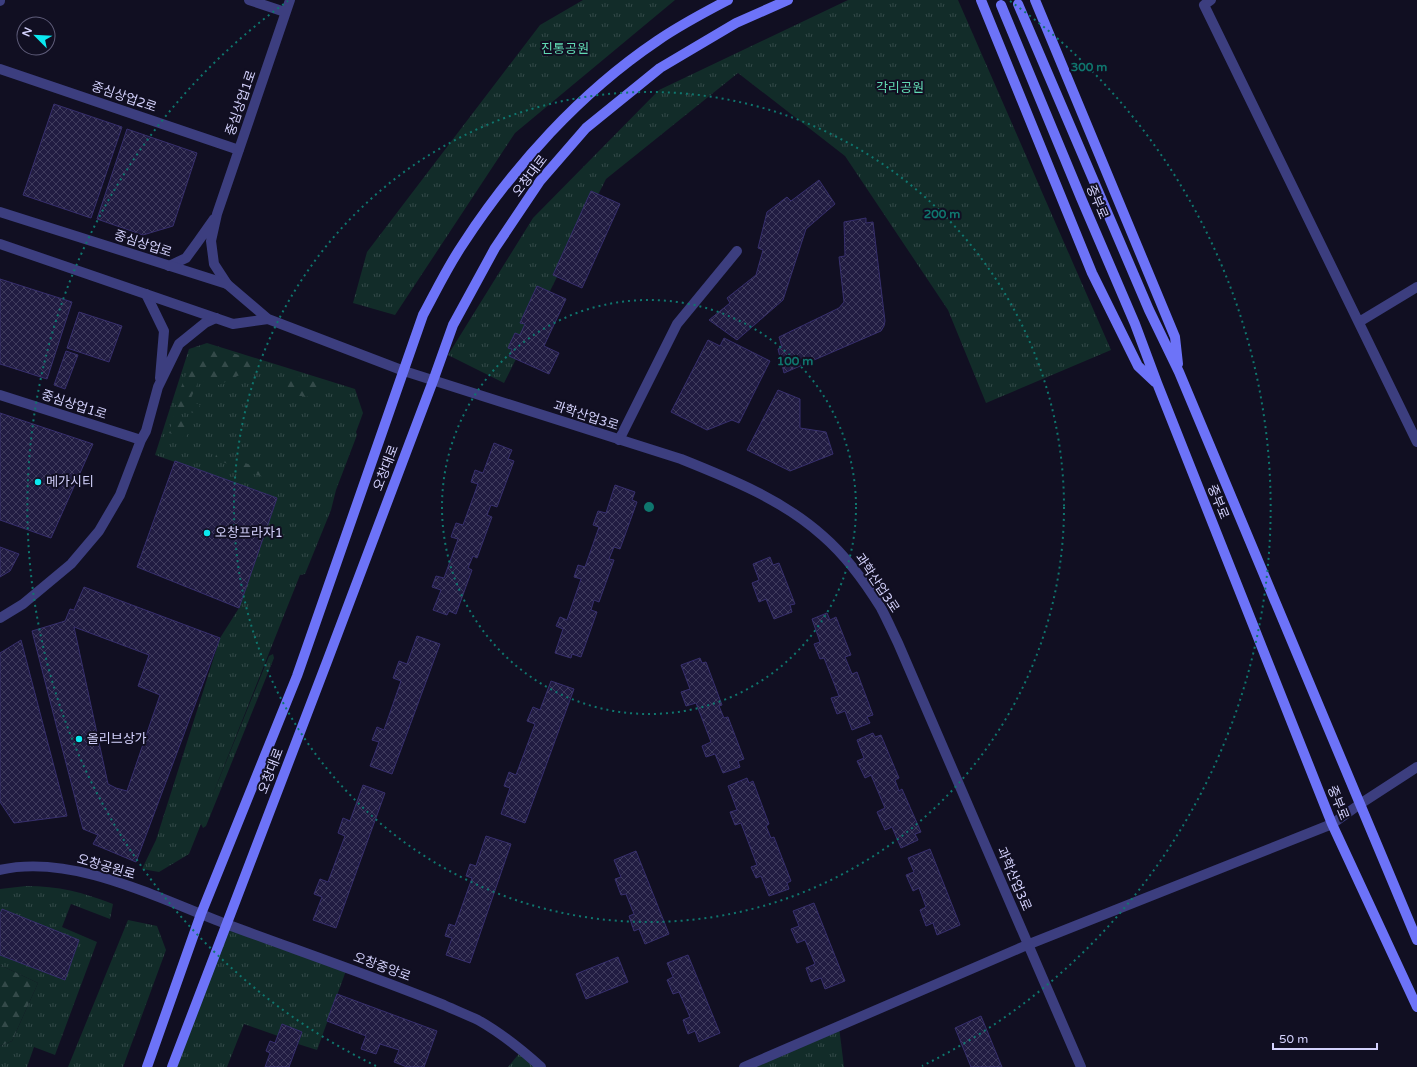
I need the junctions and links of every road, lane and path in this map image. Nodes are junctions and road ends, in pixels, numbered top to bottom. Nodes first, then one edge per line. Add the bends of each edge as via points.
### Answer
1 (249, 0) edge
2 (290, 0) edge
3 (728, 0) edge
4 (788, 0) edge
5 (1035, 0) edge
6 (1211, 0) edge
7 (983, 2) edge
8 (1018, 4) dead end
9 (1001, 5) dead end
10 (285, 12) junction
11 (0, 69) edge
12 (239, 150) junction
13 (0, 212) edge
14 (217, 214) junction
15 (0, 244) edge
16 (737, 251) dead end
17 (169, 266) junction
18 (227, 284) junction
19 (1417, 286) edge
20 (146, 294) junction
21 (216, 318) junction
22 (268, 319) junction
23 (1359, 322) junction
24 (404, 371) junction
25 (1179, 372) junction
26 (433, 381) junction
27 (1157, 383) junction
28 (158, 388) junction
29 (0, 395) edge
30 (141, 440) junction
31 (619, 440) junction
32 (1417, 442) edge
33 (0, 618) edge
34 (1417, 767) edge
35 (1360, 804) junction
36 (1332, 824) junction
37 (0, 870) edge
38 (201, 914) junction
39 (226, 924) junction
40 (1417, 940) edge
41 (1027, 945) junction
42 (1417, 1007) edge
43 (147, 1067) edge
44 (172, 1067) edge
45 (542, 1067) edge
46 (744, 1067) edge
47 (1081, 1067) edge

1 - 10 street
2 - 10 street, 중심상업1로
3 - 24 main road, 오창대로 via 658,40 597,87 516,172 463,244 443,277 423,315
4 - 26 main road, 오창대로 via 736,23 660,68 586,128 540,180 495,248 453,325
5 - 25 main road via 1175,337
6 - 23 street via 1204,5
7 - 27 main road via 1092,273 1138,366
8 - 25 main road, 중부로 via 1149,310
9 - 27 main road, 중부로 via 1135,324
10 - 12 street, 중심상업1로
11 - 12 street, 중심상업2로
12 - 14 street, 중심상업1로
13 - 17 street, 중심상업로
14 - 17 street via 186,258
14 - 18 street via 211,241 214,264
15 - 20 street, 중심상업로
16 - 31 street via 677,324
17 - 18 street, 중심상업로
18 - 22 street, 중심상업로
19 - 23 street
20 - 21 street, 중심상업로
20 - 28 street via 164,331
21 - 22 street, 중심상업로 via 232,324
21 - 28 street via 205,323 179,344
22 - 24 street, 중심상업로
23 - 32 street
24 - 26 street, 과학산업3로
24 - 38 main road, 오창대로 via 297,676
25 - 35 main road, 중부로
26 - 31 street, 과학산업3로
26 - 39 main road, 오창대로
27 - 36 main road, 중부로
28 - 30 street
29 - 30 street, 중심상업1로
30 - 33 street via 120,495 99,531 71,564 23,604
31 - 41 street, 과학산업3로 via 681,459 768,498 823,536 847,561 881,608 898,643
34 - 35 street
35 - 36 street
35 - 40 main road, 중부로
36 - 41 street
36 - 42 main road, 중부로
37 - 38 street, 오창공원로 via 34,867 82,872 109,879
38 - 39 street, 오창중앙로
38 - 43 main road, 오창대로
39 - 44 main road, 오창대로
39 - 45 street, 오창중앙로 via 478,1020
41 - 46 street
41 - 47 street, 과학산업3로

